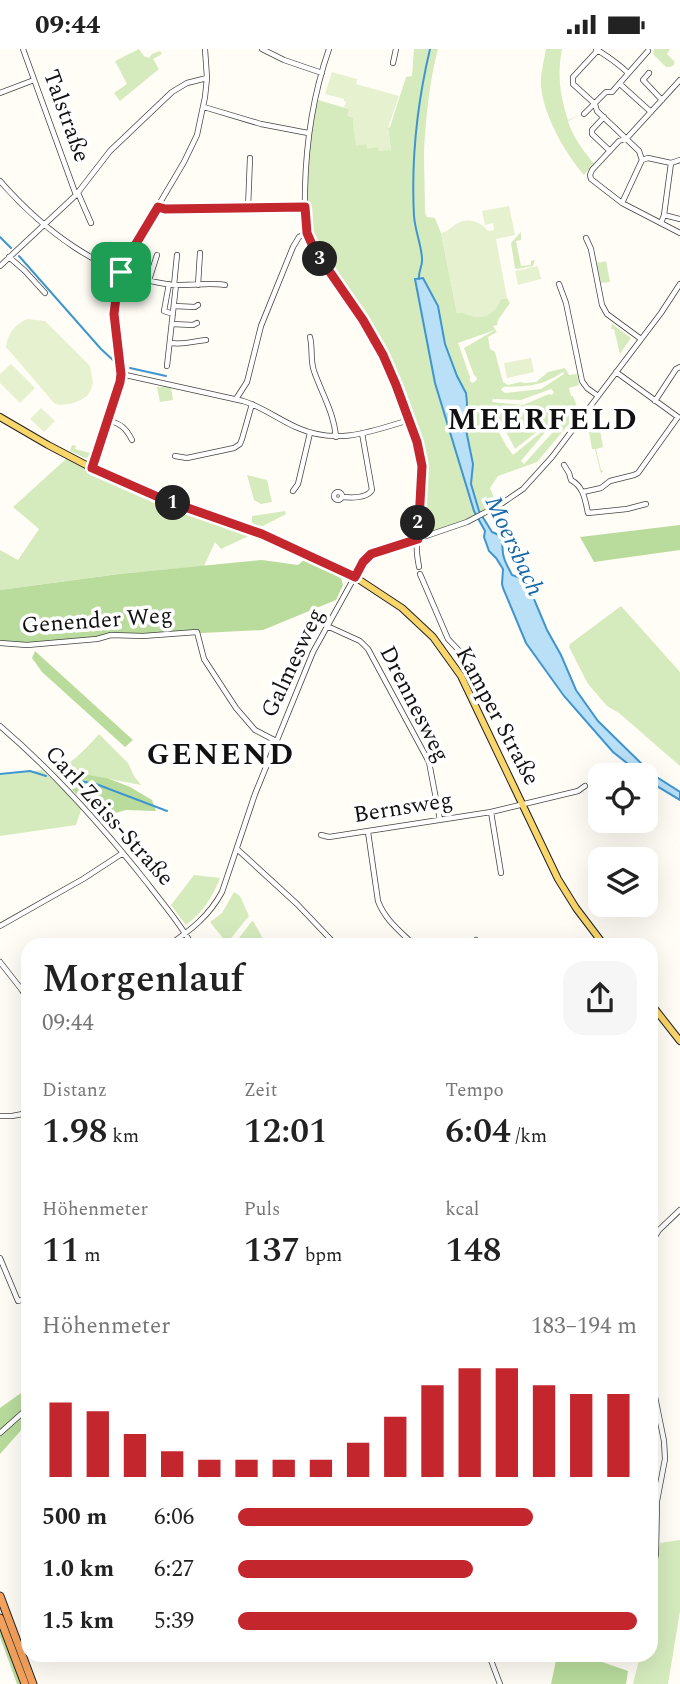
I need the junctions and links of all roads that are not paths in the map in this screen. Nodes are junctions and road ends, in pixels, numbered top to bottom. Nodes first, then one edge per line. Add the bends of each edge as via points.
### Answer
1 (23, 49) edge
2 (205, 49) edge
3 (262, 49) edge
4 (329, 49) edge
5 (396, 49) edge
6 (597, 50) edge
7 (648, 51) dead end
8 (393, 63) dead end
9 (322, 73) junction
10 (628, 73) junction
11 (649, 73) dead end
12 (207, 78) junction
13 (34, 80) junction
14 (680, 80) edge
15 (620, 84) junction
16 (0, 93) edge
17 (662, 100) junction
18 (595, 104) junction
19 (204, 107) junction
20 (651, 112) junction
21 (584, 114) dead end
22 (604, 117) junction
23 (309, 132) junction
24 (627, 138) junction
25 (610, 151) junction
26 (250, 158) dead end
27 (642, 160) junction
28 (680, 160) edge
29 (671, 163) junction
30 (0, 181) edge
31 (77, 194) junction
32 (622, 202) junction
33 (158, 207) junction
34 (305, 207) junction
35 (248, 208) junction
36 (664, 215) junction
37 (680, 219) edge
38 (91, 223) dead end
39 (661, 223) junction
40 (44, 224) junction
41 (307, 233) junction
42 (680, 233) edge
43 (586, 238) dead end
44 (200, 253) dead end
45 (157, 255) dead end
46 (177, 255) dead end
47 (9, 257) junction
48 (0, 266) edge
49 (121, 272) junction
50 (149, 280) junction
51 (680, 283) edge
52 (559, 284) dead end
53 (173, 285) junction
54 (198, 285) junction
55 (225, 285) dead end
56 (45, 293) dead end
57 (198, 305) dead end
58 (174, 306) junction
59 (173, 314) junction
60 (197, 323) dead end
61 (172, 324) junction
62 (310, 337) dead end
63 (641, 339) junction
64 (206, 340) dead end
65 (170, 343) junction
66 (167, 366) dead end
67 (680, 367) edge
68 (617, 372) junction
69 (121, 374) junction
70 (624, 378) junction
71 (610, 380) junction
72 (598, 397) junction
73 (236, 399) junction
74 (654, 401) junction
75 (253, 404) junction
76 (0, 417) edge
77 (679, 418) edge
78 (108, 420) junction
79 (409, 420) junction
80 (310, 433) junction
81 (362, 433) junction
82 (336, 437) junction
83 (132, 440) dead end
84 (175, 456) dead end
85 (564, 465) dead end
86 (92, 468) junction
87 (293, 491) dead end
88 (583, 492) junction
89 (342, 497) dead end
90 (646, 505) dead end
91 (418, 539) junction
92 (419, 567) dead end
93 (420, 574) dead end
94 (355, 577) junction
95 (327, 626) junction
96 (0, 643) edge
97 (469, 661) dead end
98 (0, 726) edge
99 (276, 741) junction
100 (585, 786) dead end
101 (523, 805) junction
102 (491, 812) junction
103 (440, 820) junction
104 (368, 832) junction
105 (321, 835) dead end
106 (237, 849) junction
107 (123, 853) junction
108 (501, 873) dead end
109 (0, 926) edge
110 (186, 934) junction
111 (180, 938) edge
112 (188, 938) edge
113 (329, 938) edge
114 (407, 938) edge
115 (596, 938) edge
116 (0, 962) edge
117 (21, 989) edge
118 (658, 1013) edge
119 (680, 1041) edge
120 (21, 1114) edge
121 (0, 1116) edge
122 (680, 1210) edge
123 (658, 1232) edge
124 (0, 1258) edge
125 (21, 1300) edge
126 (658, 1411) edge
127 (21, 1414) edge
128 (0, 1433) edge
129 (658, 1495) edge
130 (0, 1596) edge
131 (0, 1618) edge
132 (21, 1652) edge
133 (25, 1662) edge
134 (492, 1662) edge
135 (25, 1684) edge
136 (33, 1684) edge
137 (500, 1684) edge

1 - 13 street, Talstraße
2 - 12 street
3 - 9 street
4 - 9 street
5 - 8 street
6 - 10 street
6 - 18 street via 573,77 573,83
7 - 10 street
9 - 23 street
10 - 15 street
11 - 17 street via 643,80
12 - 19 street
12 - 31 street via 172,92 110,151
13 - 16 street
13 - 31 street, Talstraße
14 - 17 street
15 - 18 street
15 - 20 street
17 - 20 street
18 - 21 street
18 - 22 street
19 - 23 street
19 - 33 street via 190,151
20 - 24 street
22 - 24 street
22 - 25 street via 592,134
23 - 34 street
24 - 25 street
24 - 27 street
25 - 32 street via 590,175
26 - 35 street
27 - 29 street
27 - 32 street
28 - 29 street
29 - 36 street
30 - 40 street
31 - 38 street, Talstraße
31 - 40 street
32 - 39 street
33 - 35 street
33 - 49 street
34 - 35 street
34 - 41 street
36 - 37 street
36 - 39 street
39 - 42 street
40 - 47 street
40 - 49 street
41 - 73 street via 293,247 261,326 247,382
41 - 79 street via 373,336
43 - 63 street via 605,313
44 - 54 street
45 - 50 street
46 - 53 street
47 - 48 street
47 - 56 street
49 - 50 street
49 - 69 street via 114,314
50 - 53 street
51 - 63 street, Galmesweg
52 - 72 street via 582,381
53 - 54 street
53 - 58 street
53 - 59 street via 164,311
54 - 55 street
57 - 58 street
58 - 59 street
59 - 61 street
60 - 61 street
61 - 65 street
62 - 82 street via 313,366
63 - 68 street, Galmesweg
64 - 65 street
65 - 66 street
67 - 74 street
68 - 70 street
68 - 71 street, Galmesweg
69 - 73 street
69 - 78 street
70 - 71 street
70 - 74 street
71 - 72 street, Galmesweg
72 - 91 street, Galmesweg via 536,476 512,497 475,518
73 - 75 street
74 - 77 street
75 - 80 street
75 - 84 street via 240,444 187,458
76 - 86 main road, Kamper Straße
77 - 88 street via 638,473
78 - 83 street via 125,427
78 - 86 street
79 - 81 street
79 - 91 street via 421,463
80 - 82 street
80 - 87 street
81 - 82 street
81 - 89 street via 372,490 367,495
85 - 88 street
86 - 94 main road, Kamper Straße via 262,534
88 - 90 street via 588,513
91 - 92 street
91 - 94 street, Galmesweg via 371,554
93 - 97 street via 444,632
94 - 95 street, Galmesweg
94 - 101 main road, Kamper Straße via 402,608 444,651 474,701
95 - 99 street, Galmesweg
95 - 103 street, Drennesweg via 368,649 429,762
96 - 99 street, Genender Weg via 27,645 111,635 197,632 204,659 236,708 255,730
98 - 107 street, Carl-Zeiss-Straße via 57,779
99 - 106 street, Galmesweg
100 - 101 street, Bernsweg
101 - 102 street, Bernsweg
101 - 115 main road, Kamper Straße via 558,879
102 - 103 street, Bernsweg
102 - 108 street
103 - 104 street, Bernsweg
104 - 105 street, Bernsweg
104 - 114 street via 378,901 388,920
106 - 110 street, Galmesweg via 214,906
106 - 113 street
107 - 109 street
107 - 110 street, Carl-Zeiss-Straße
110 - 111 street, Galmesweg
110 - 112 street, Carl-Zeiss-Straße
116 - 117 street
118 - 119 main road
120 - 121 street
122 - 123 street
124 - 125 street
126 - 129 street via 664,1459
127 - 128 street
130 - 132 highway
131 - 135 highway
133 - 136 highway
134 - 137 street

